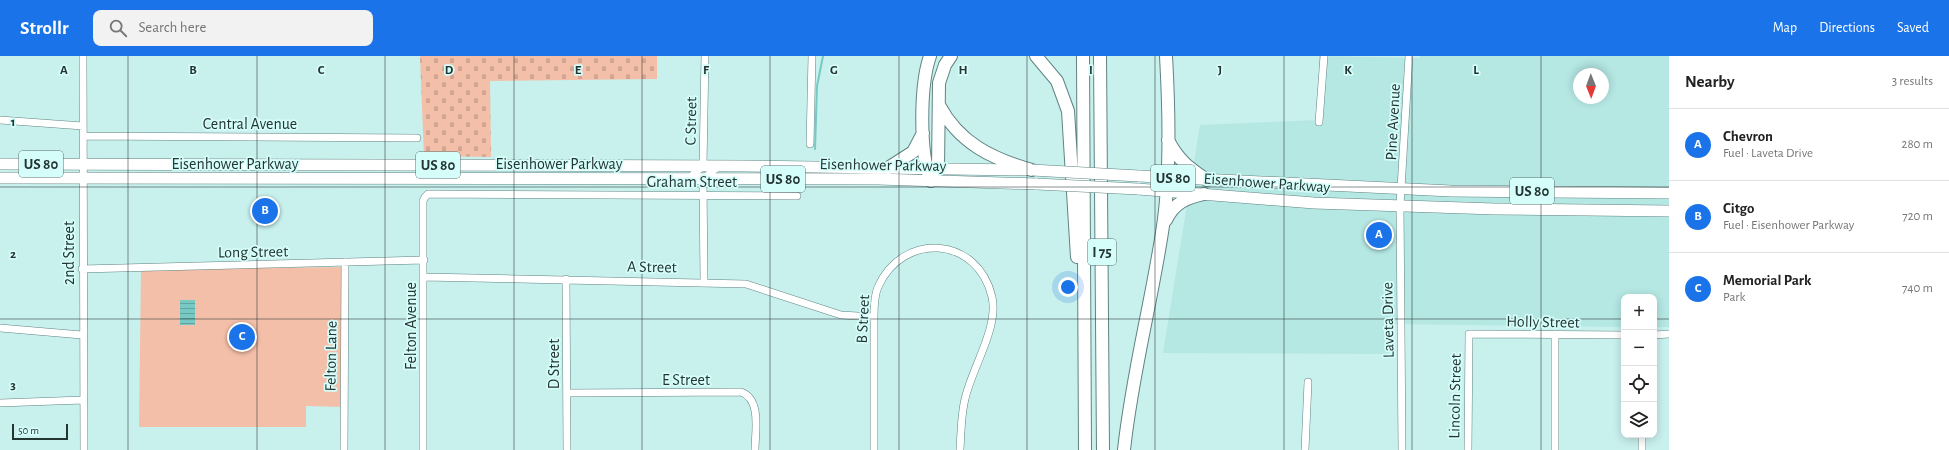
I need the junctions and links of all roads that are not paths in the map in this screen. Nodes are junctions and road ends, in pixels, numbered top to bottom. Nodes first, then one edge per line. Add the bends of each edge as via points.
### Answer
1 (82, 56) edge
2 (705, 56) edge
3 (812, 56) edge
4 (930, 56) edge
5 (951, 56) edge
6 (1036, 56) edge
7 (1083, 56) edge
8 (1100, 56) edge
9 (1166, 56) edge
10 (1324, 56) edge
11 (1409, 56) edge
12 (938, 103) junction
13 (0, 120) edge
14 (1319, 122) dead end
15 (83, 126) junction
16 (924, 130) junction
17 (83, 136) junction
18 (417, 138) dead end
19 (1167, 139) junction
20 (810, 144) dead end
21 (83, 163) junction
22 (0, 164) edge
23 (703, 166) junction
24 (719, 166) junction
25 (888, 168) junction
26 (926, 168) junction
27 (938, 168) junction
28 (1032, 170) junction
29 (0, 178) edge
30 (1167, 178) junction
31 (83, 179) junction
32 (688, 179) junction
33 (703, 179) junction
34 (1207, 180) junction
35 (931, 181) junction
36 (1401, 190) junction
37 (1166, 191) junction
38 (1669, 193) edge
39 (1204, 194) junction
40 (703, 195) junction
41 (797, 196) dead end
42 (423, 201) joint
43 (1400, 205) junction
44 (1669, 211) edge
45 (1163, 225) junction
46 (424, 260) junction
47 (345, 262) junction
48 (82, 269) junction
49 (424, 277) junction
50 (566, 278) junction
51 (704, 282) junction
52 (1084, 314) junction
53 (874, 317) junction
54 (0, 328) edge
55 (1555, 334) junction
56 (1669, 334) edge
57 (82, 335) junction
58 (1621, 335) edge
59 (1657, 335) edge
60 (1469, 341) joint
61 (1308, 382) dead end
62 (567, 393) junction
63 (83, 400) junction
64 (0, 403) edge
65 (1642, 438) edge
66 (84, 450) edge
67 (344, 450) edge
68 (423, 450) edge
69 (567, 450) edge
70 (755, 450) edge
71 (874, 450) edge
72 (960, 450) edge
73 (1086, 450) edge
74 (1103, 450) edge
75 (1124, 450) edge
76 (1305, 450) edge
77 (1402, 450) edge
78 (1468, 450) edge
79 (1555, 450) edge
80 (1642, 450) edge

1 - 15 street, 2nd Street
2 - 23 street, C Street
3 - 20 street
4 - 16 highway via 924,78
5 - 12 highway via 939,83
6 - 52 highway via 1057,81 1068,111 1075,238
7 - 52 highway, I 75
8 - 74 highway, I 75
9 - 19 highway
10 - 14 street
11 - 36 street, Pine Avenue
12 - 27 highway
12 - 28 highway via 953,127 971,144 1004,161
13 - 15 street
15 - 17 street, 2nd Street
16 - 25 highway via 913,152
16 - 26 highway
17 - 18 street, Central Avenue
17 - 21 street, 2nd Street
19 - 30 highway
19 - 34 highway via 1188,168
21 - 22 main road, Eisenhower Parkway / US 80
21 - 23 main road, Eisenhower Parkway / US 80
21 - 31 street, 2nd Street
23 - 24 main road, Eisenhower Parkway / US 80
23 - 32 street, C Street
24 - 25 main road, Eisenhower Parkway / US 80
24 - 33 street
25 - 26 main road, Eisenhower Parkway / US 80
26 - 27 main road, Eisenhower Parkway / US 80
26 - 35 highway
27 - 28 main road, Eisenhower Parkway / US 80
27 - 35 highway
28 - 30 main road, Eisenhower Parkway / US 80, bridge
29 - 31 main road, Eisenhower Parkway / US 80
30 - 34 main road, Eisenhower Parkway / US 80
30 - 37 highway
31 - 32 main road, Eisenhower Parkway / US 80
31 - 48 street, 2nd Street
32 - 33 main road, Eisenhower Parkway / US 80
33 - 35 main road, Eisenhower Parkway / US 80
33 - 40 street
34 - 36 main road, Eisenhower Parkway / US 80
35 - 37 main road, Eisenhower Parkway / US 80, bridge
36 - 38 main road, Eisenhower Parkway / US 80
36 - 43 street, Laveta Drive
37 - 39 main road, Eisenhower Parkway / US 80
37 - 45 highway
39 - 43 main road, Eisenhower Parkway / US 80 via 1314,203
39 - 45 highway via 1176,204
40 - 41 street, Graham Street
40 - 42 street, Graham Street via 428,194
40 - 51 street
42 - 46 street, Felton Avenue
43 - 44 main road, Eisenhower Parkway / US 80
43 - 77 street, Laveta Drive
45 - 75 highway via 1131,397
46 - 47 street, Long Street
46 - 49 street, Felton Avenue
47 - 48 street, Long Street
47 - 67 street, Felton Lane
48 - 57 street, 2nd Street
49 - 50 street, A Street
49 - 68 street, Felton Avenue
50 - 51 street, A Street
50 - 62 street, D Street
51 - 53 street, A Street via 746,284 841,315
52 - 73 highway, I 75
53 - 71 street, B Street
53 - 72 street, B Street via 878,287 891,267 914,251 928,248 947,249 969,259 984,274 993,298 992,322 965,398
54 - 57 street
55 - 58 street, Holly Street
55 - 60 street, Holly Street via 1469,334
55 - 79 street
56 - 59 street
57 - 63 street, 2nd Street
60 - 78 street, Lincoln Street
61 - 76 street
62 - 69 street, D Street
62 - 70 street, E Street via 741,392 747,394 756,410
63 - 64 street
63 - 66 street, 2nd Street
65 - 80 street

